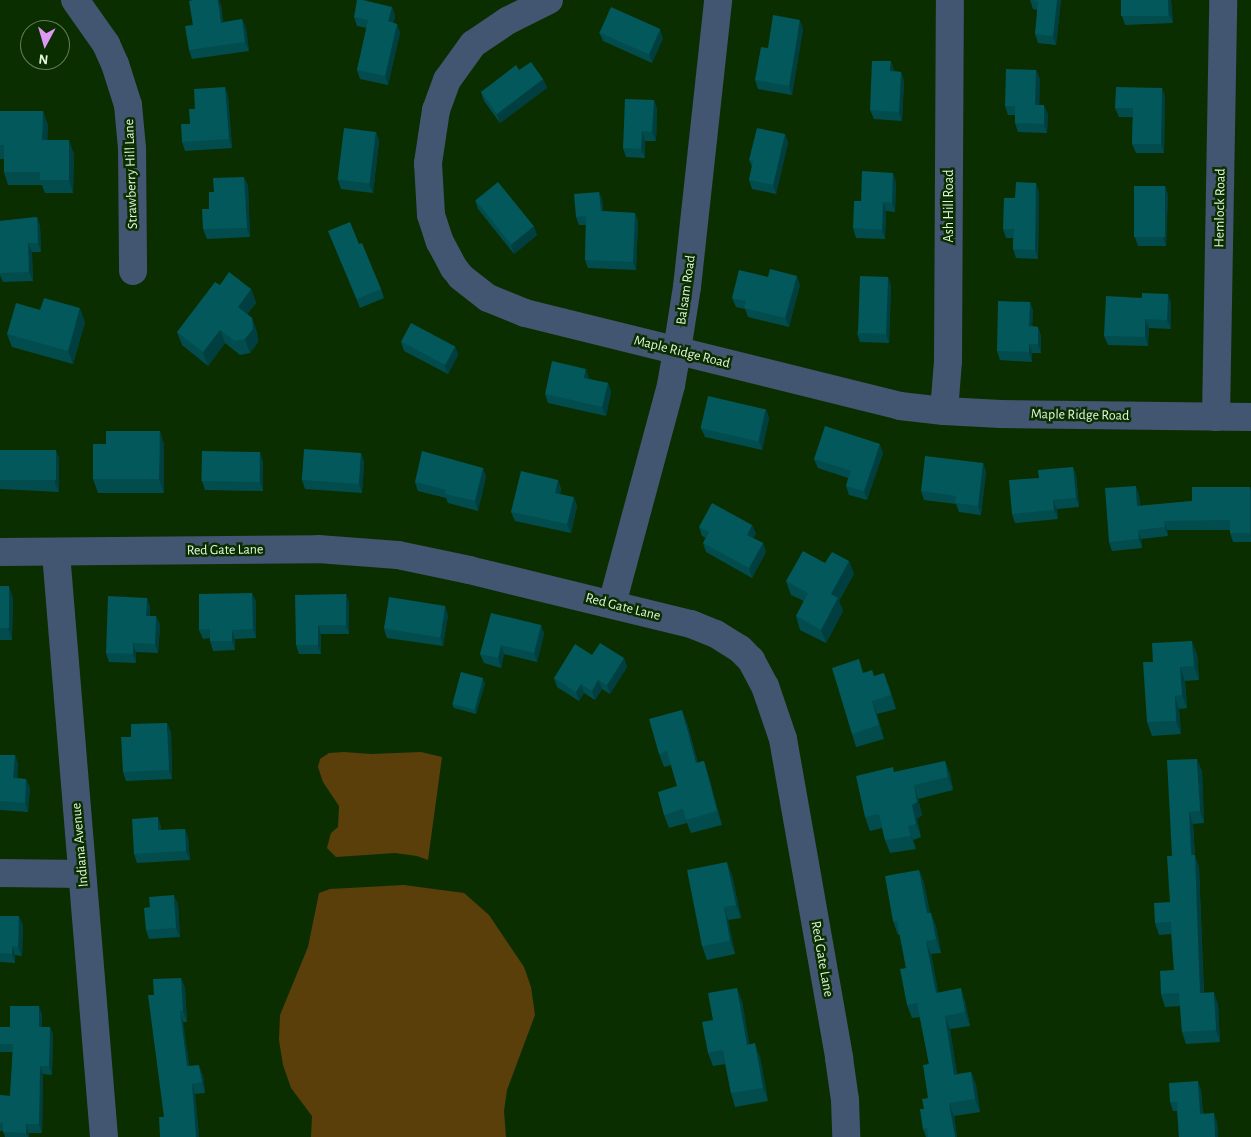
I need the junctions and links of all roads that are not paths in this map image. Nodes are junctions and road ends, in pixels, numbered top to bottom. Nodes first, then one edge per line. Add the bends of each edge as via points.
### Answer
1 (75, 0) edge
2 (549, 0) edge
3 (718, 0) edge
4 (950, 0) edge
5 (1223, 0) edge
6 (133, 271) dead end
7 (677, 350) junction
8 (944, 411) junction
9 (1216, 417) junction
10 (1251, 417) edge
11 (0, 552) edge
12 (56, 553) junction
13 (612, 604) junction
14 (0, 873) edge
15 (82, 874) junction
16 (104, 1137) edge
17 (846, 1137) edge

1 - 6 street, Strawberry Hill Lane via 106,44 128,105 132,148
2 - 7 street, Maple Ridge Road via 507,21 473,44 446,80 436,110 428,163 428,202 434,228 446,255 461,277 488,298 525,313
3 - 7 street, Balsam Road via 687,287
4 - 8 street, Ash Hill Road via 948,361
5 - 9 street, Hemlock Road
7 - 8 street, Maple Ridge Road via 878,402
7 - 13 street, Balsam Road via 671,385
8 - 9 street, Maple Ridge Road
9 - 10 street, Maple Ridge Road
11 - 12 street, Red Gate Lane
12 - 13 street, Red Gate Lane via 280,549 398,555
12 - 15 street, Indiana Avenue
13 - 17 street, Red Gate Lane via 691,624 716,634 751,660 765,686 778,720 786,759 839,1058
14 - 15 street
15 - 16 street, Indiana Avenue

